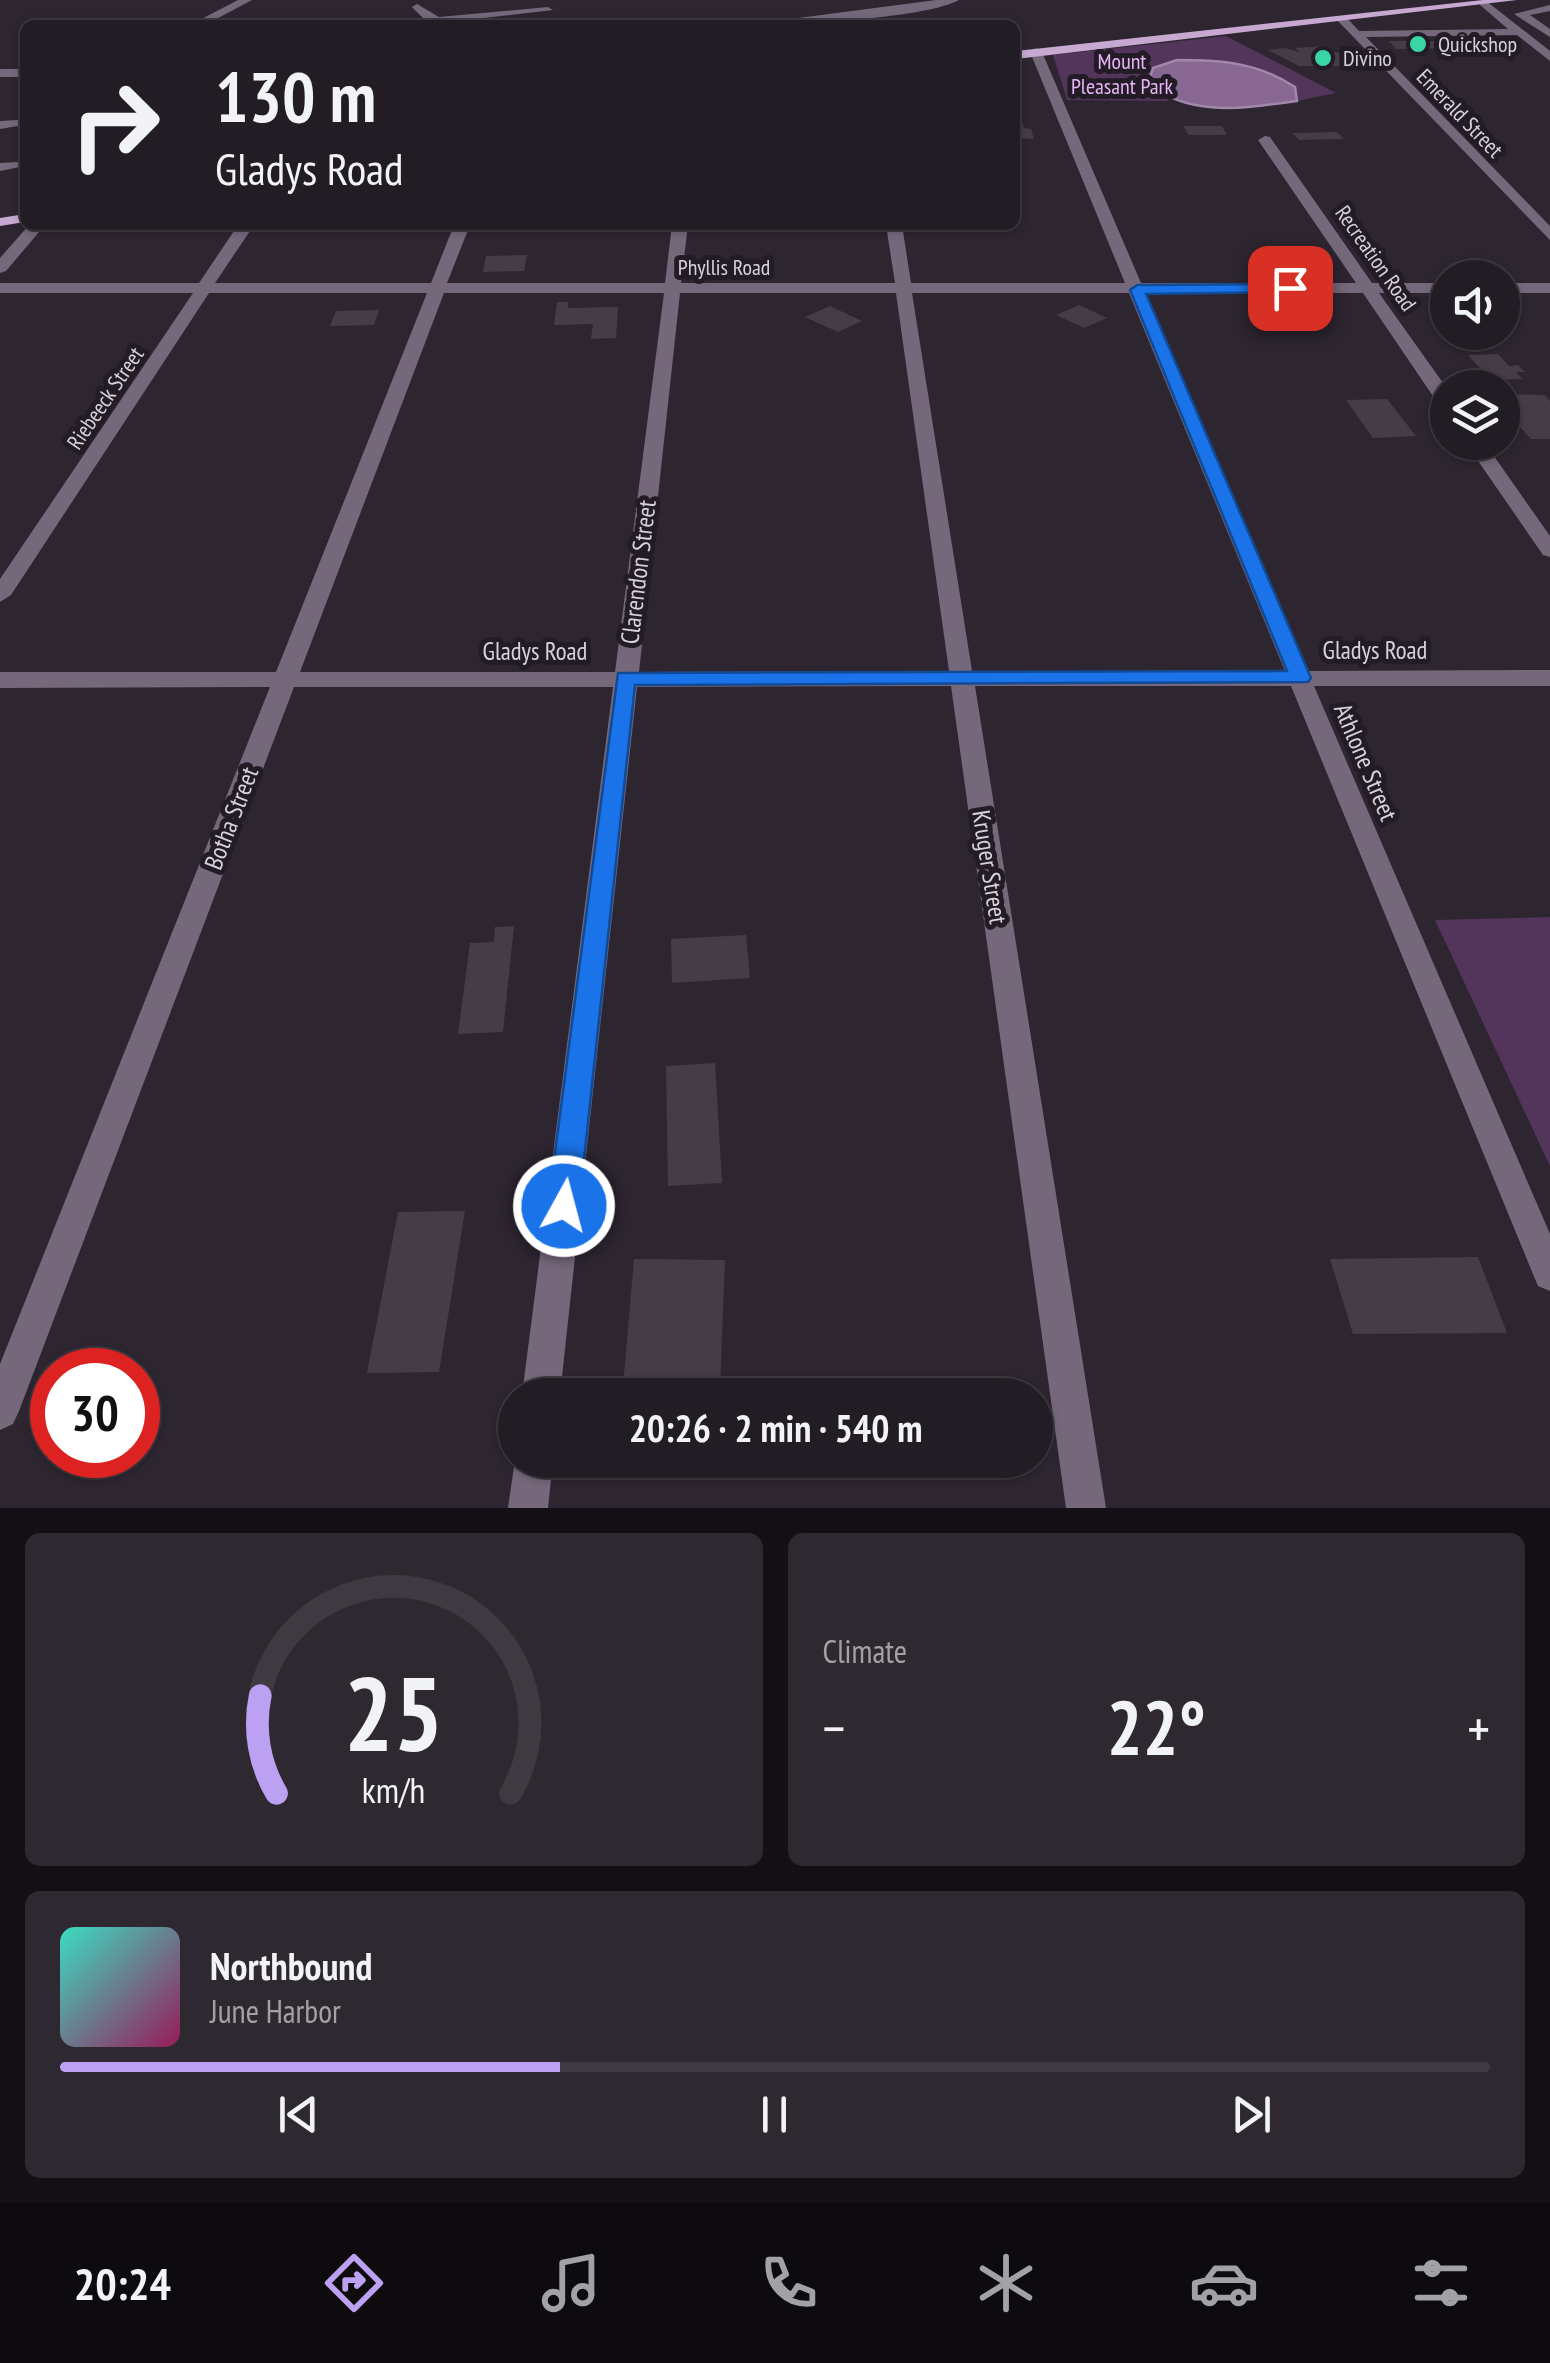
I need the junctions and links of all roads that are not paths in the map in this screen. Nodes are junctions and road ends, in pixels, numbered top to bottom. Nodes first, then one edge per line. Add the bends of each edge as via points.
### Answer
1 (247, 0) edge
2 (893, 0) edge
3 (954, 0) edge
4 (1512, 0) edge
5 (1484, 3) junction
6 (545, 5) edge
7 (418, 7) dead end
8 (1550, 8) edge
9 (905, 9) junction
10 (1398, 12) junction
11 (1342, 18) junction
12 (206, 20) edge
13 (798, 20) edge
14 (1357, 34) junction
15 (1429, 34) junction
16 (1524, 36) junction
17 (1550, 37) edge
18 (1025, 53) edge
19 (1550, 57) edge
20 (1264, 140) dead end
21 (18, 166) dead end
22 (0, 167) edge
23 (33, 230) edge
24 (243, 230) edge
25 (460, 230) edge
26 (679, 230) edge
27 (895, 230) edge
28 (1550, 235) edge
29 (0, 268) edge
30 (0, 288) edge
31 (1367, 288) junction
32 (1430, 288) edge
33 (1520, 288) edge
34 (1550, 288) edge
35 (204, 289) junction
36 (438, 289) junction
37 (672, 289) junction
38 (904, 290) junction
39 (1137, 290) junction
40 (1430, 378) edge
41 (1487, 460) edge
42 (1550, 551) edge
43 (0, 595) edge
44 (961, 677) junction
45 (626, 678) junction
46 (1301, 678) junction
47 (1550, 678) edge
48 (285, 679) junction
49 (0, 680) edge
50 (1550, 1274) edge
51 (544, 1378) edge
52 (0, 1411) edge
53 (532, 1478) edge
54 (528, 1508) edge
55 (1086, 1508) edge

1 - 12 street
2 - 9 street
3 - 9 street
4 - 5 main road
5 - 10 main road
5 - 16 street
6 - 7 street via 440,20
8 - 17 street via 1520,14
9 - 13 street
10 - 11 main road
10 - 15 street
11 - 14 street, Emerald Street
11 - 18 main road
14 - 15 street
14 - 28 street, Emerald Street
15 - 16 street
16 - 17 street
16 - 19 street
18 - 39 street, Athlone Street
20 - 31 street, Recreation Road
21 - 22 street
23 - 29 street
24 - 35 street, Riebeeck Street
25 - 36 street, Botha Street
26 - 37 street, Clarendon Street
27 - 38 street, Kruger Street
30 - 35 street, Phyllis Road
31 - 32 street, Phyllis Road
31 - 39 street, Phyllis Road
31 - 40 street, Recreation Road
33 - 34 street
35 - 36 street, Phyllis Road
35 - 43 street, Riebeeck Street
36 - 37 street, Phyllis Road
36 - 48 street, Botha Street
37 - 38 street, Phyllis Road
37 - 45 street, Clarendon Street
38 - 39 street, Phyllis Road
38 - 44 street, Kruger Street
39 - 46 street, Athlone Street
41 - 42 street
44 - 45 street, Gladys Road
44 - 46 street, Gladys Road
44 - 55 street, Kruger Street
45 - 48 street, Gladys Road
45 - 51 street, Clarendon Street
46 - 47 street, Gladys Road
46 - 50 street, Athlone Street
48 - 49 street, Gladys Road
48 - 52 street, Botha Street
53 - 54 street

